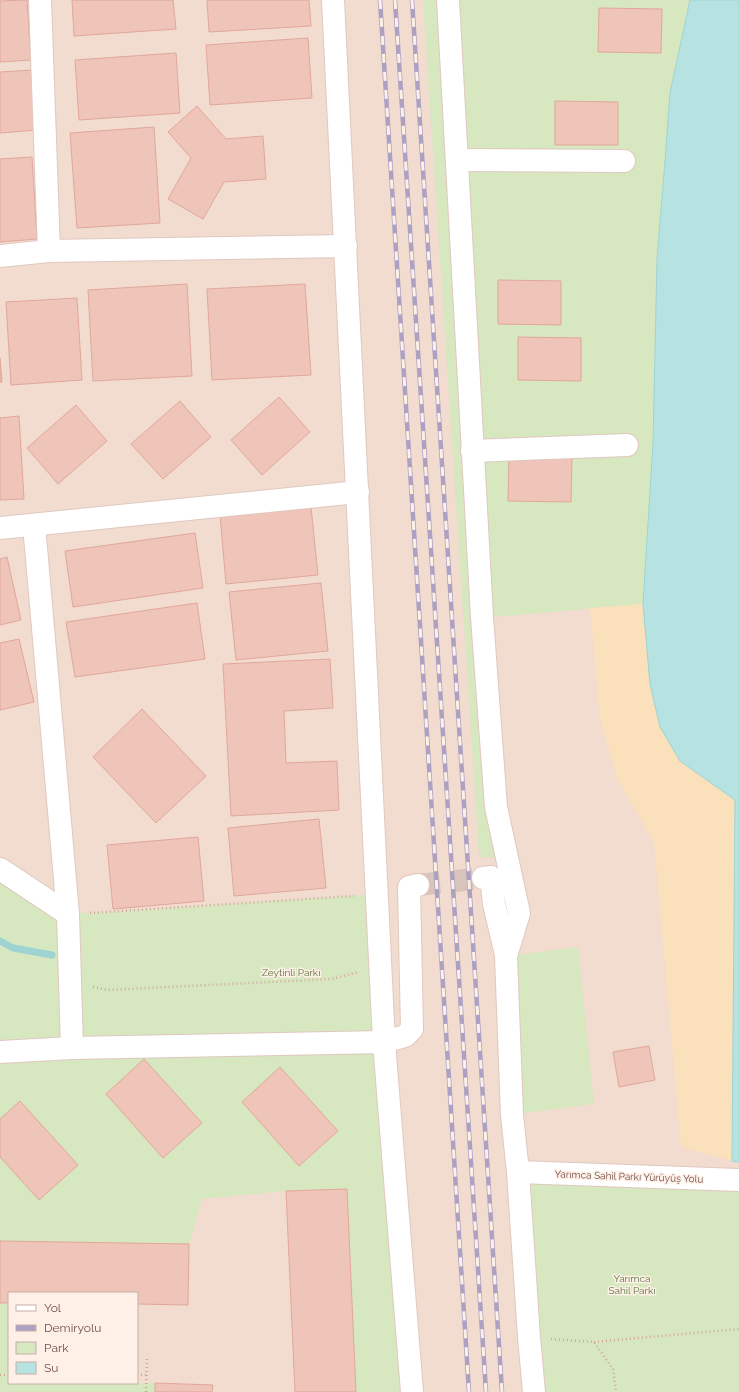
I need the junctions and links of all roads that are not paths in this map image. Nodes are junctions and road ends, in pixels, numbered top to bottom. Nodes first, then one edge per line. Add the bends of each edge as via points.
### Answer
1 (40, 0) edge
2 (333, 0) edge
3 (448, 0) edge
4 (457, 160) junction
5 (624, 161) dead end
6 (346, 246) junction
7 (49, 251) junction
8 (0, 256) edge
9 (627, 445) dead end
10 (472, 451) junction
11 (358, 492) junction
12 (34, 525) junction
13 (0, 528) edge
14 (0, 869) edge
15 (483, 878) dead end
16 (418, 885) dead end
17 (68, 914) junction
18 (506, 956) junction
19 (384, 1042) junction
20 (72, 1048) junction
21 (0, 1052) edge
22 (518, 1172) junction
23 (739, 1180) edge
24 (412, 1392) edge
25 (534, 1392) edge

1 - 7 street
2 - 6 street
3 - 4 street
4 - 5 street
4 - 10 street
6 - 7 street
6 - 11 street
7 - 8 street
9 - 10 street
10 - 18 street via 496,807 518,913
11 - 12 street
11 - 19 street
12 - 13 street
12 - 17 street
14 - 17 street
15 - 18 street via 491,877 494,904
16 - 19 street via 409,887 412,1029 405,1036
17 - 20 street
18 - 22 street via 512,1115
19 - 20 street
19 - 24 street
20 - 21 street
22 - 23 street, Yarımca Sahil Parkı Yürüyüş Yolu
22 - 25 street

